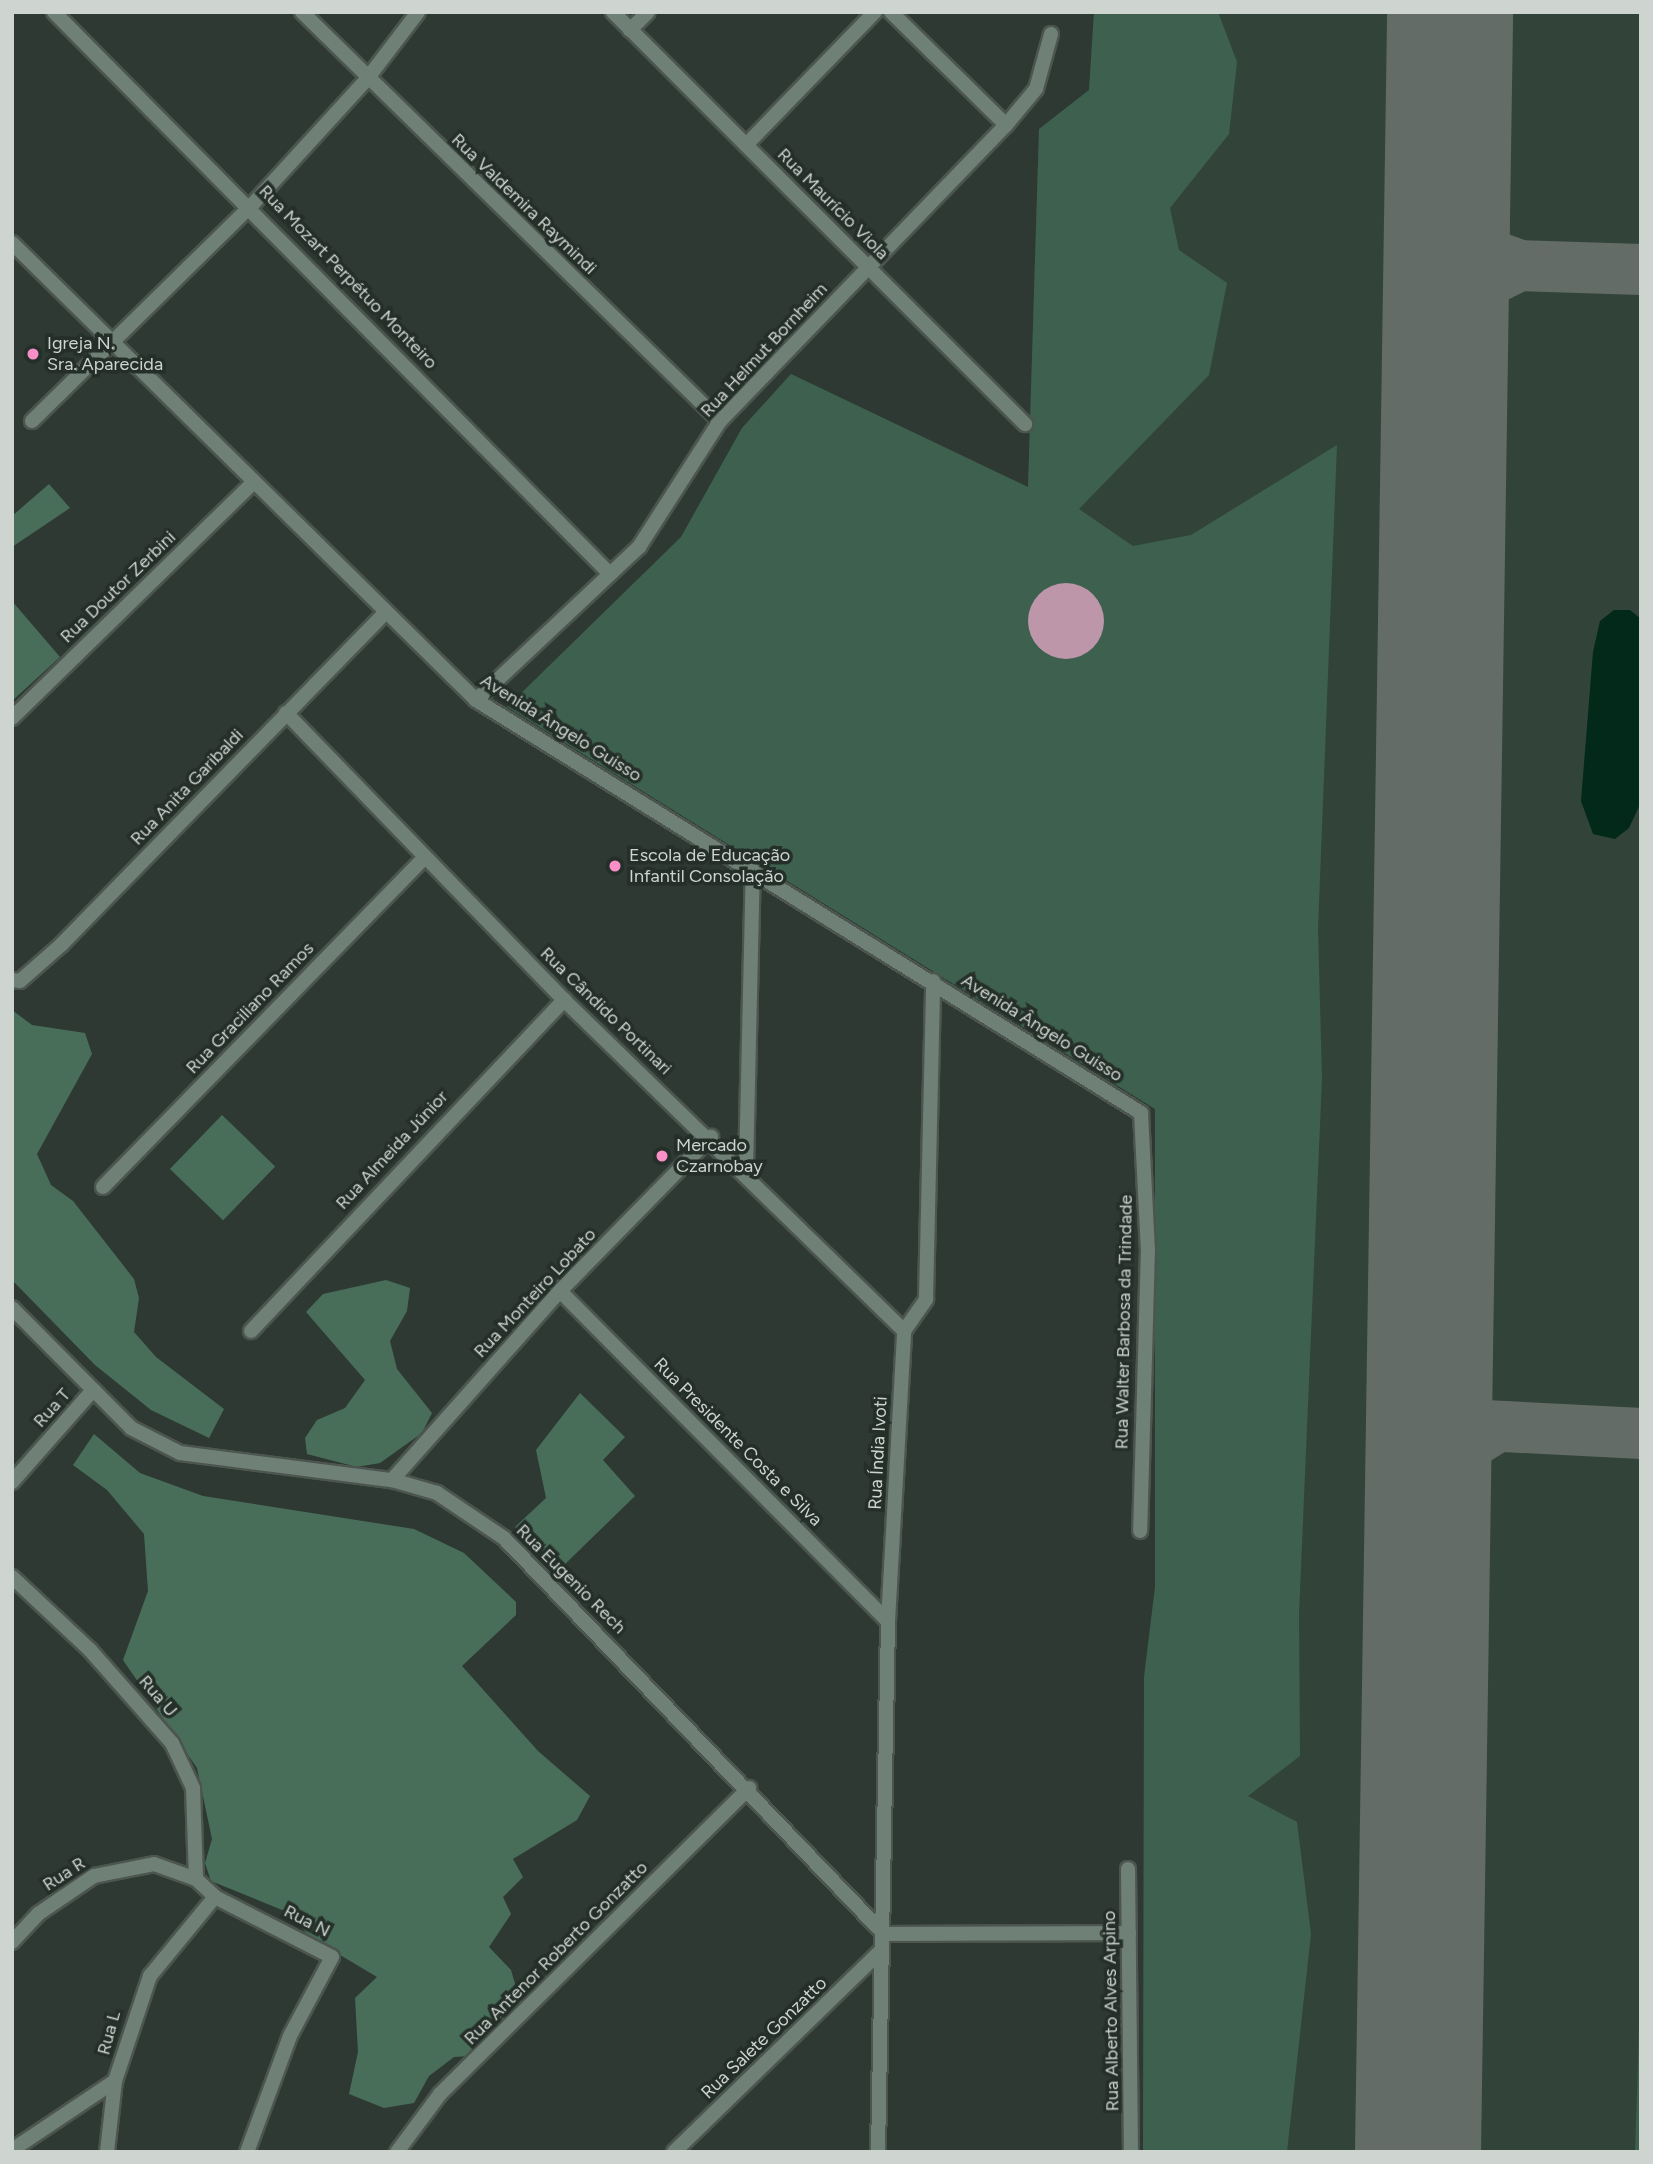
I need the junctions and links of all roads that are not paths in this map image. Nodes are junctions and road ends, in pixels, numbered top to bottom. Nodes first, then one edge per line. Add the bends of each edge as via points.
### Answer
1 (54, 12) edge
2 (302, 12) edge
3 (418, 12) edge
4 (613, 12) edge
5 (648, 12) edge
6 (875, 12) edge
7 (891, 12) edge
8 (630, 30) junction
9 (1051, 34) dead end
10 (368, 79) junction
11 (1006, 125) junction
12 (746, 145) junction
13 (252, 205) junction
14 (12, 243) edge
15 (868, 266) junction
16 (115, 346) junction
17 (32, 421) dead end
18 (720, 421) junction
19 (1025, 424) dead end
20 (251, 484) junction
21 (609, 573) junction
22 (385, 613) junction
23 (476, 700) junction
24 (286, 713) junction
25 (12, 718) edge
26 (425, 857) junction
27 (753, 870) junction
28 (12, 980) edge
29 (933, 981) junction
30 (564, 1000) junction
31 (1141, 1113) joint
32 (711, 1137) junction
33 (746, 1170) junction
34 (103, 1187) dead end
35 (560, 1291) junction
36 (12, 1308) edge
37 (251, 1331) dead end
38 (904, 1331) junction
39 (93, 1390) junction
40 (392, 1480) junction
41 (12, 1482) edge
42 (1140, 1531) dead end
43 (12, 1577) edge
44 (888, 1621) junction
45 (749, 1788) junction
46 (108, 1869) joint
47 (1128, 1869) dead end
48 (196, 1878) junction
49 (215, 1897) junction
50 (1129, 1933) junction
51 (884, 1934) junction
52 (12, 1942) edge
53 (881, 1951) junction
54 (114, 2081) junction
55 (12, 2150) edge
56 (107, 2152) edge
57 (247, 2152) edge
58 (397, 2152) edge
59 (674, 2152) edge
60 (878, 2152) edge
61 (1131, 2152) edge

1 - 13 street, Rua Mozart Perpétuo Monteiro
2 - 10 street, Rua Valdemira Raymindi
3 - 10 street
4 - 8 street, Rua Maurício Viola
5 - 8 street
6 - 12 street
7 - 11 street
8 - 12 street, Rua Maurício Viola
9 - 11 street, Rua Helmut Bornheim via 1036,89
10 - 13 street
10 - 18 street, Rua Valdemira Raymindi
11 - 15 street, Rua Helmut Bornheim
12 - 15 street, Rua Maurício Viola
13 - 16 street
13 - 21 street, Rua Mozart Perpétuo Monteiro
14 - 16 street, Avenida Ângelo Guisso
15 - 18 street, Rua Helmut Bornheim
15 - 19 street, Rua Maurício Viola
16 - 17 street
16 - 20 street, Avenida Ângelo Guisso
18 - 21 street, Rua Helmut Bornheim via 669,509
20 - 22 street, Avenida Ângelo Guisso
20 - 25 street, Rua Doutor Zerbini
21 - 23 street, Rua Helmut Bornheim
22 - 23 street, Avenida Ângelo Guisso
22 - 24 street, Rua Anita Garibaldi
23 - 27 street, Avenida Ângelo Guisso
24 - 26 street, Rua Cândido Portinari
24 - 28 street, Rua Anita Garibaldi via 61,945 20,981
26 - 30 street, Rua Cândido Portinari
26 - 34 street, Rua Graciliano Ramos
27 - 29 street, Avenida Ângelo Guisso
27 - 33 street
29 - 31 street, Avenida Ângelo Guisso
29 - 38 street via 926,1299
30 - 32 street, Rua Cândido Portinari
30 - 37 street, Rua Almeida Júnior
31 - 42 street, Rua Walter Barbosa da Trindade via 1148,1249
32 - 33 street, Rua Cândido Portinari
32 - 35 street, Rua Monteiro Lobato
33 - 38 street, Rua Cândido Portinari
35 - 40 street, Rua Monteiro Lobato
35 - 44 street, Rua Presidente Costa e Silva
36 - 39 street, Rua Eugenio Rech
38 - 44 street, Rua Índia Ivoti
39 - 40 street, Rua Eugenio Rech via 131,1428 180,1453
39 - 41 street, Rua T
40 - 45 street, Rua Eugenio Rech via 437,1493 504,1538
43 - 48 street, Rua U via 98,1658 172,1742 193,1788
44 - 51 street, Rua Índia Ivoti
45 - 51 street, Rua Eugenio Rech
45 - 58 street, Rua Antenor Roberto Gonzatto via 440,2094
46 - 48 street, Rua N via 154,1864
46 - 52 street, Rua R via 38,1914
47 - 50 street, Rua Alberto Alves Arpino
48 - 49 street, Rua N
49 - 54 street, Rua L via 150,1976
49 - 57 street, Rua N via 332,1957 290,2036
50 - 51 street
50 - 61 street, Rua Alberto Alves Arpino
51 - 53 street, Rua Índia Ivoti
53 - 59 street, Rua Salete Gonzatto
53 - 60 street, Rua Índia Ivoti
54 - 55 street, Rua L
54 - 56 street

